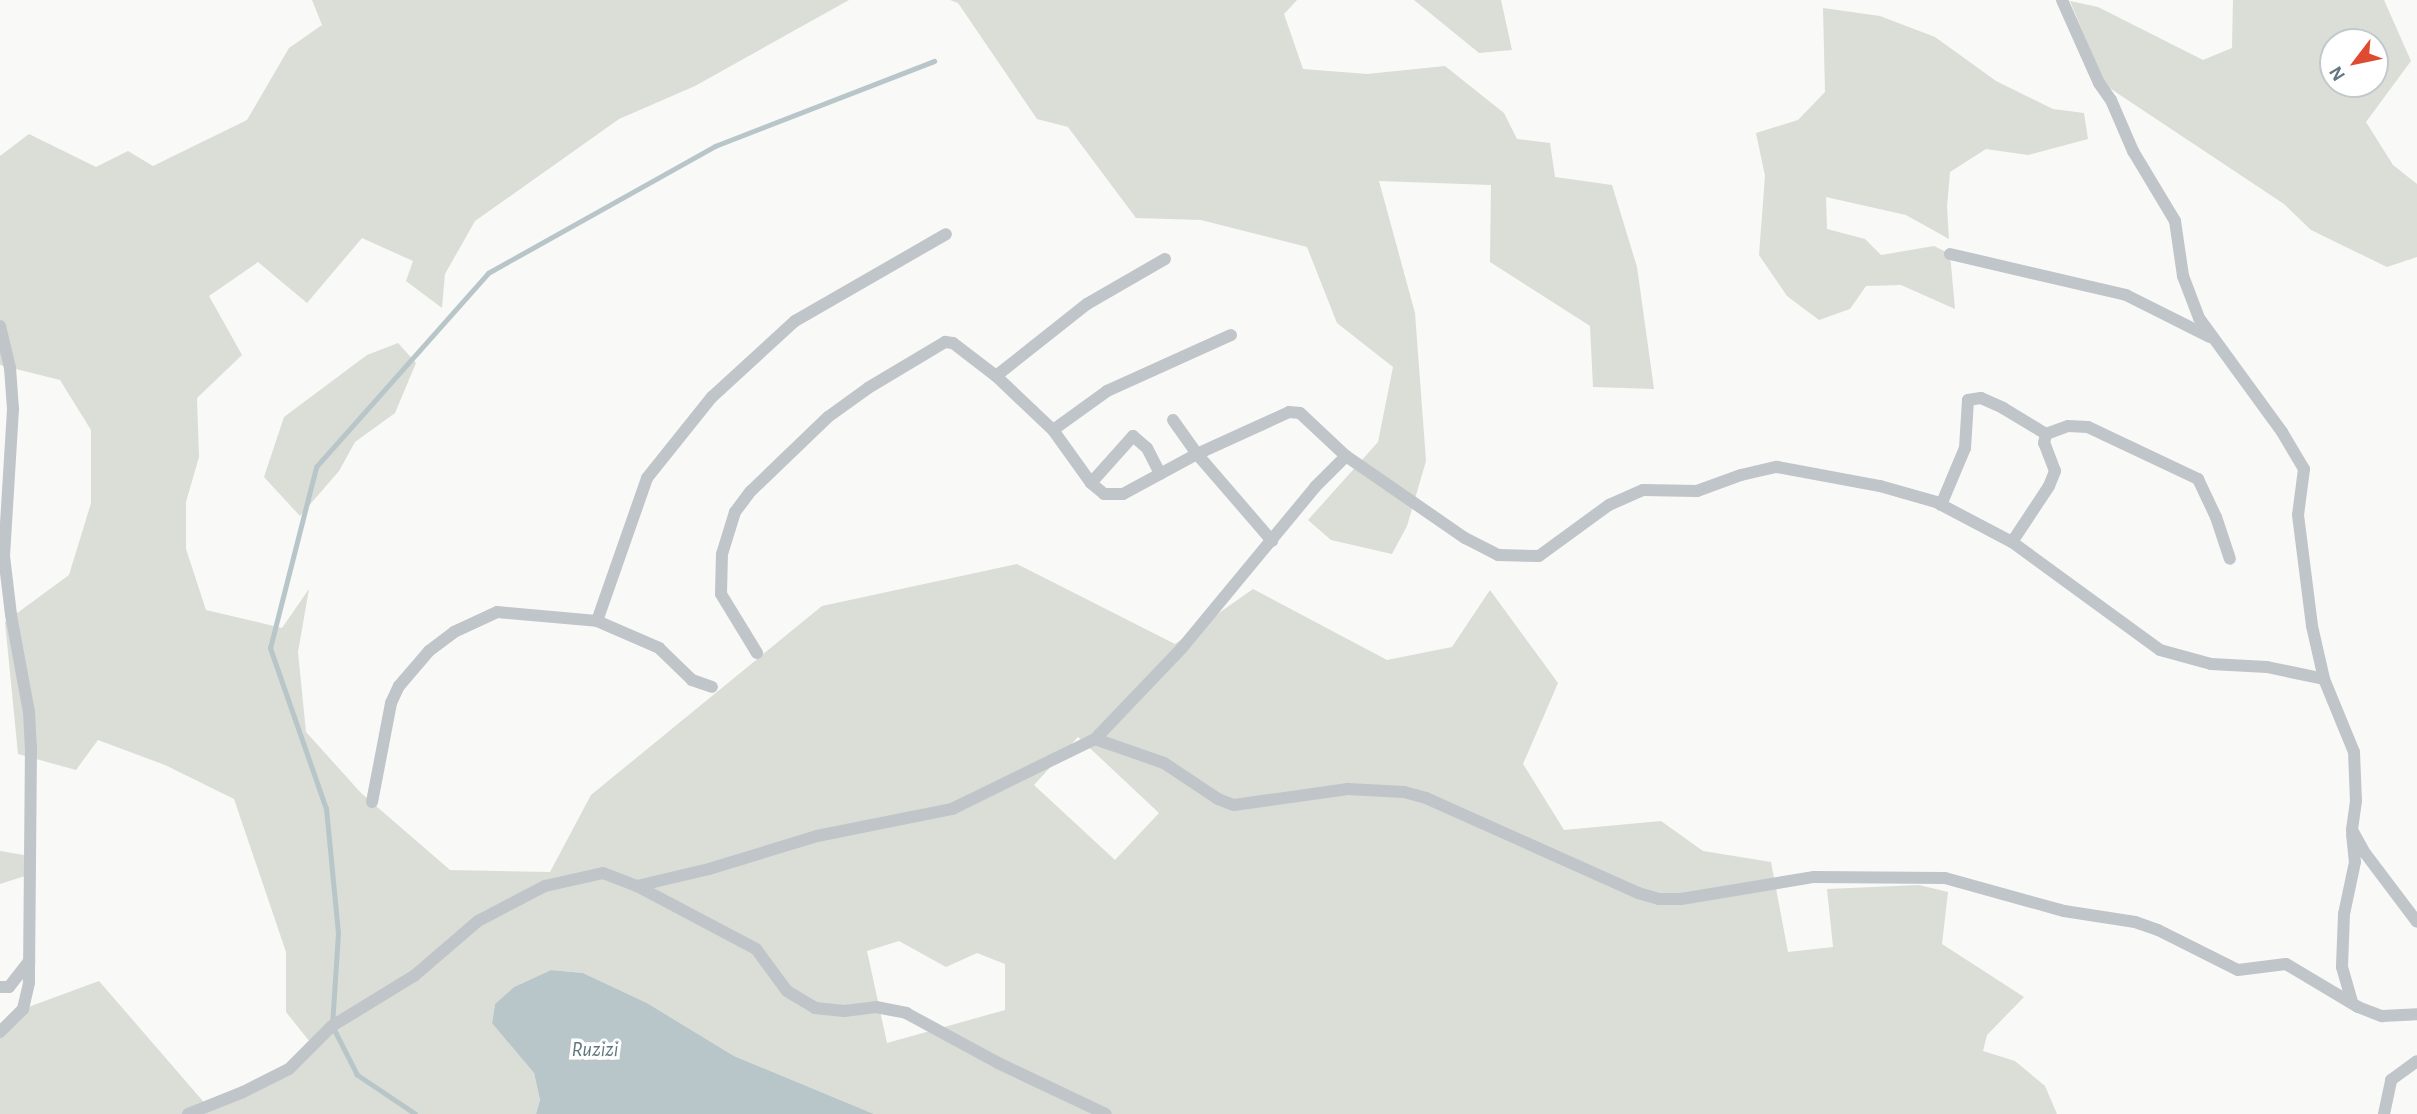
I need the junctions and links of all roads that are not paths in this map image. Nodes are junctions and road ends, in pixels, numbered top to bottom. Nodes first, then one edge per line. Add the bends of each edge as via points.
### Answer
1 (2062, 0) edge
2 (946, 234) dead end
3 (1950, 254) dead end
4 (1165, 259) dead end
5 (0, 326) edge
6 (1231, 335) dead end
7 (2213, 338) junction
8 (996, 376) junction
9 (1173, 420) dead end
10 (1054, 430) junction
11 (2046, 434) junction
12 (1197, 454) junction
13 (1346, 456) junction
14 (1160, 474) junction
15 (1091, 483) junction
16 (1941, 505) junction
17 (1272, 541) junction
18 (2012, 542) junction
19 (2230, 559) dead end
20 (597, 621) junction
21 (757, 653) dead end
22 (2324, 679) junction
23 (712, 687) dead end
24 (1095, 739) junction
25 (372, 802) dead end
26 (2352, 830) junction
27 (637, 886) junction
28 (2417, 922) edge
29 (29, 961) junction
30 (0, 987) edge
31 (2352, 1003) junction
32 (2417, 1014) edge
33 (0, 1032) edge
34 (2417, 1061) edge
35 (188, 1114) edge
36 (1106, 1114) edge
37 (2384, 1114) edge

1 - 7 street via 2133,151 2175,221 2183,276 2199,318
2 - 20 street via 795,321 712,397 647,478
3 - 7 street via 2126,295
4 - 8 street via 1087,304
5 - 29 street via 13,409 5,556 29,712
6 - 10 street via 1107,391
7 - 22 street via 2304,469 2298,515 2312,626
8 - 10 street
8 - 21 street via 953,343 930,348 828,417 751,491 728,529 721,594
9 - 12 street
10 - 15 street
11 - 16 street via 2003,408 1980,398 1968,400 1965,448
11 - 18 street via 2043,443 2055,471
11 - 19 street via 2068,426 2088,427 2198,479
12 - 13 street via 1296,411
12 - 14 street
12 - 17 street
13 - 16 street via 1465,538 1498,555 1539,556 1630,494 1658,489 1697,491 1777,467 1880,486
13 - 17 street
14 - 15 street via 1115,495 1104,494
14 - 15 street via 1147,448 1133,436
16 - 18 street
17 - 24 street via 1182,648
18 - 22 street via 2160,650 2211,664 2267,667
20 - 23 street via 659,648 692,680
20 - 25 street via 497,611 454,632 429,651 391,703
22 - 26 street via 2354,752
24 - 27 street via 952,809 817,836
24 - 31 street via 1164,764 1234,805 1348,789 1426,798 1659,899 1814,877 1945,878 2064,911 2135,922 2238,970 2286,964
26 - 28 street
26 - 31 street via 2355,862 2344,914 2342,967
27 - 35 street via 603,873 554,883 519,897 478,921 414,976 332,1026 289,1069
27 - 36 street via 756,949 787,990 815,1008 876,1007 906,1013
29 - 30 street via 9,987
29 - 33 street via 23,1009
31 - 32 street via 2382,1016
34 - 37 street via 2391,1080

